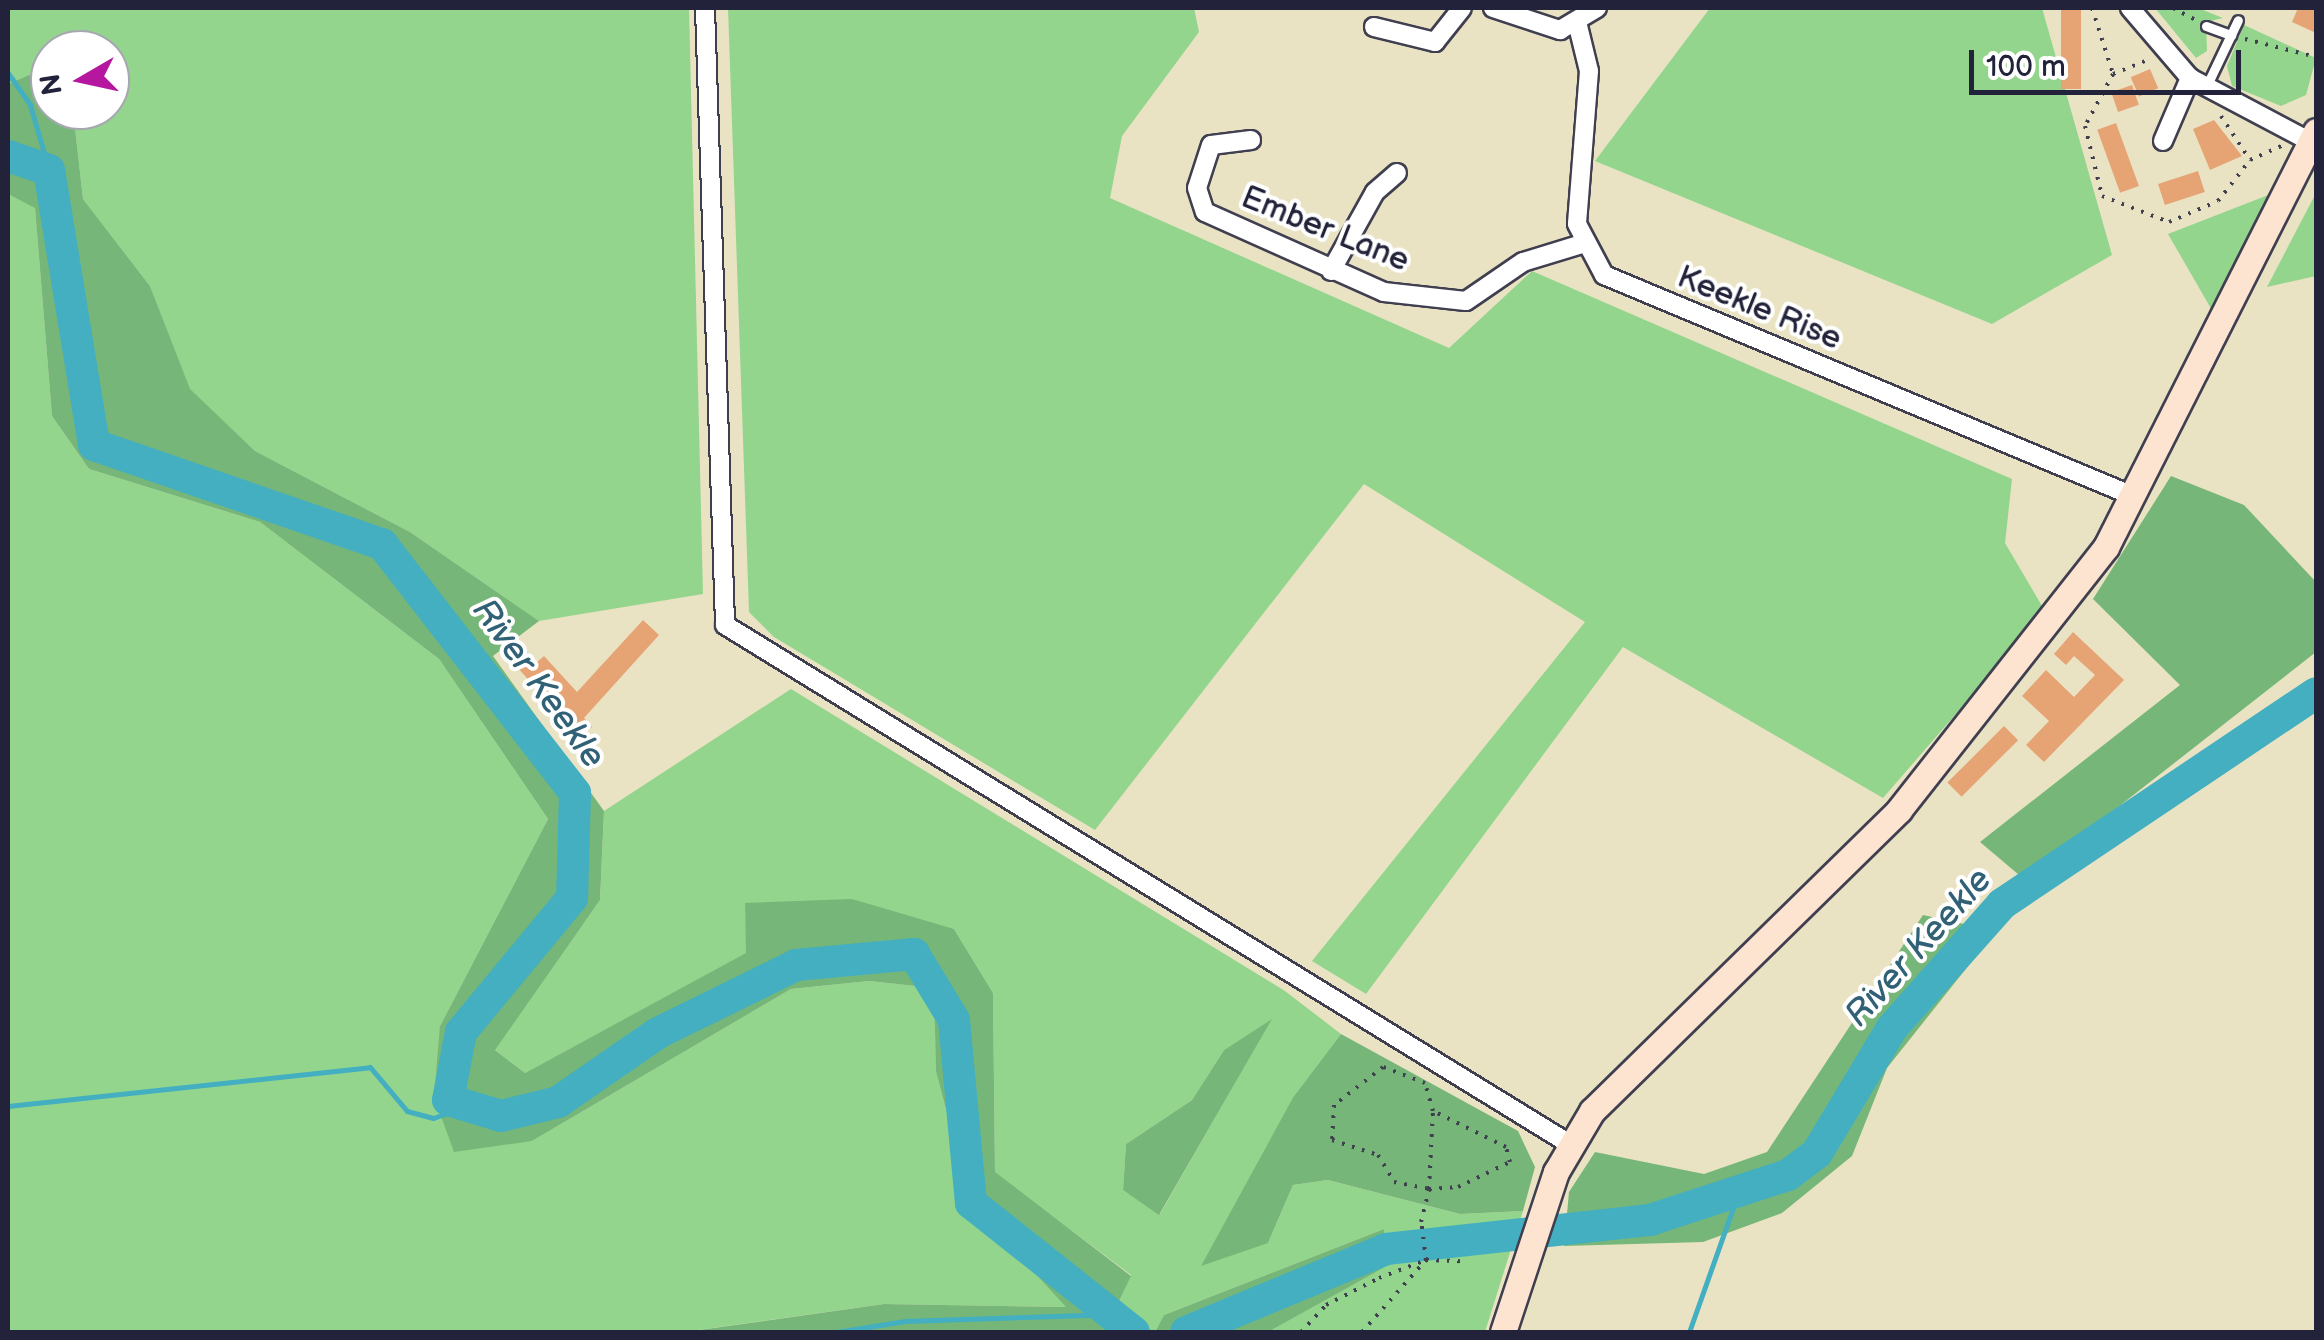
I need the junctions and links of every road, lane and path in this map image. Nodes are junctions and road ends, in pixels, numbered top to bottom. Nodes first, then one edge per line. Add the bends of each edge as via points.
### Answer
1 (704, 8) edge
2 (1462, 8) edge
3 (1493, 8) edge
4 (1596, 8) edge
5 (2130, 8) edge
6 (2173, 8) edge
7 (2238, 20) dead end
8 (1578, 26) junction
9 (2206, 26) joint
10 (1374, 27) dead end
11 (2231, 35) junction
12 (2166, 53) junction
13 (2316, 57) edge
14 (2113, 74) dead end
15 (2204, 87) junction
16 (2314, 136) edge
17 (1251, 140) dead end
18 (2163, 141) dead end
19 (2250, 160) dead end
20 (1397, 173) dead end
21 (1582, 244) junction
22 (1331, 270) junction
23 (2133, 496) junction
24 (1433, 1111) junction
25 (1568, 1143) junction
26 (1429, 1189) junction
27 (1426, 1260) junction
28 (1462, 1261) dead end
29 (1301, 1332) edge
30 (1362, 1332) edge
31 (1502, 1332) edge

1 - 25 street via 725,625
2 - 10 street via 1435,42
3 - 8 street via 1554,30
4 - 8 street
5 - 12 street
6 - 9 path
7 - 11 lane
8 - 21 street via 1589,71
9 - 11 lane
11 - 13 path
11 - 15 lane
12 - 14 path
12 - 15 street
15 - 16 street
15 - 18 street
15 - 19 path
16 - 23 main road
17 - 22 street, Ember Lane via 1211,144 1197,188 1205,212
20 - 22 street via 1375,192
21 - 22 street, Ember Lane via 1523,262 1466,301 1384,292
21 - 23 street, Keekle Rise via 1617,284
23 - 25 main road via 1978,721
24 - 26 path
24 - 26 path via 1506,1146 1510,1162 1458,1187
24 - 26 path via 1425,1083 1384,1067 1353,1085 1329,1124 1332,1140 1378,1154 1394,1182
25 - 31 main road
26 - 27 path via 1421,1222
27 - 28 path
27 - 29 path via 1326,1305
27 - 30 path

